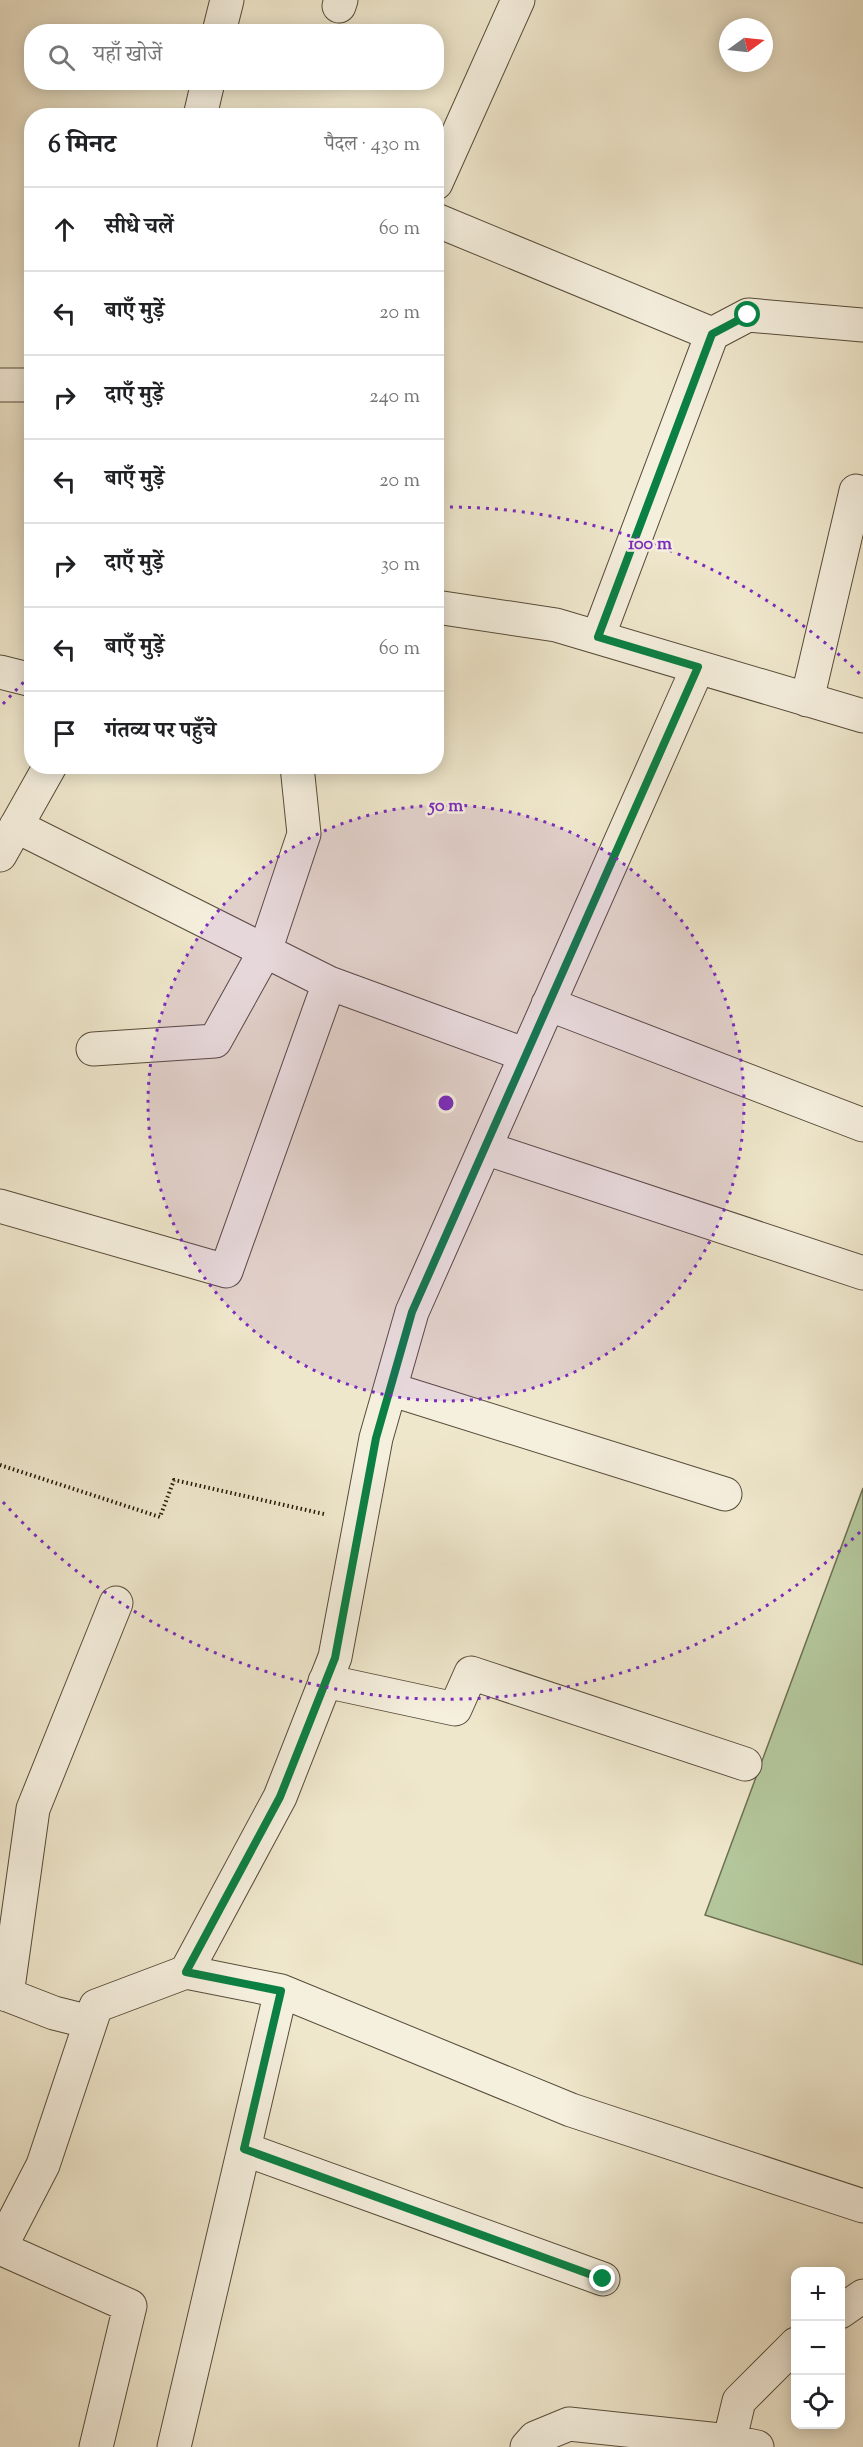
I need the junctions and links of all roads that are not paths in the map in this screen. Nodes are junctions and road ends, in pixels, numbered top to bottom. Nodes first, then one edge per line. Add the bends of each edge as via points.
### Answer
1 (227, 0) edge
2 (518, 0) edge
3 (221, 24) edge
4 (206, 90) edge
5 (202, 108) edge
6 (444, 165) edge
7 (444, 223) edge
8 (863, 325) edge
9 (712, 334) junction
10 (0, 385) edge
11 (24, 385) edge
12 (856, 491) dead end
13 (444, 608) edge
14 (598, 637) junction
15 (698, 667) junction
16 (0, 672) edge
17 (24, 678) edge
18 (807, 700) junction
19 (863, 716) edge
20 (45, 774) edge
21 (298, 774) edge
22 (16, 826) junction
23 (0, 855) edge
24 (265, 951) junction
25 (329, 983) junction
26 (548, 1004) junction
27 (93, 1049) dead end
28 (526, 1055) junction
29 (863, 1125) edge
30 (485, 1148) junction
31 (0, 1206) edge
32 (863, 1273) edge
33 (390, 1389) junction
34 (726, 1494) dead end
35 (116, 1603) dead end
36 (325, 1681) junction
37 (745, 1764) dead end
38 (186, 1972) junction
39 (281, 1991) junction
40 (4, 1994) edge
41 (90, 2022) junction
42 (244, 2149) junction
43 (863, 2206) edge
44 (0, 2248) edge
45 (603, 2279) dead end
46 (863, 2296) edge
47 (845, 2309) edge
48 (791, 2348) edge
49 (738, 2445) edge
50 (96, 2447) edge
51 (174, 2447) edge
52 (527, 2447) edge

1 - 3 street
2 - 6 street
4 - 5 street
7 - 9 street
8 - 9 street via 748,315
9 - 14 street
10 - 11 street
12 - 18 street
13 - 14 street via 555,625
14 - 15 street
15 - 18 street
15 - 26 street
16 - 17 street
18 - 19 street
20 - 22 street
21 - 24 street via 304,834
22 - 23 street
22 - 24 street
24 - 25 street
24 - 27 street via 215,1041
25 - 28 street
25 - 31 street via 226,1270
26 - 28 street
26 - 29 street
28 - 30 street
30 - 32 street
30 - 33 street via 412,1312
33 - 34 street
33 - 36 street via 376,1438 335,1658
35 - 40 street via 33,1809
36 - 37 street via 455,1709 471,1673
36 - 38 street via 280,1797
38 - 39 street
38 - 41 street via 96,2006
39 - 42 street
39 - 43 street via 571,2110
40 - 41 street
41 - 44 street via 43,2165
42 - 45 street
42 - 51 street
44 - 50 street via 130,2306
46 - 47 street
48 - 49 street via 739,2401
49 - 52 street via 569,2424 535,2438

